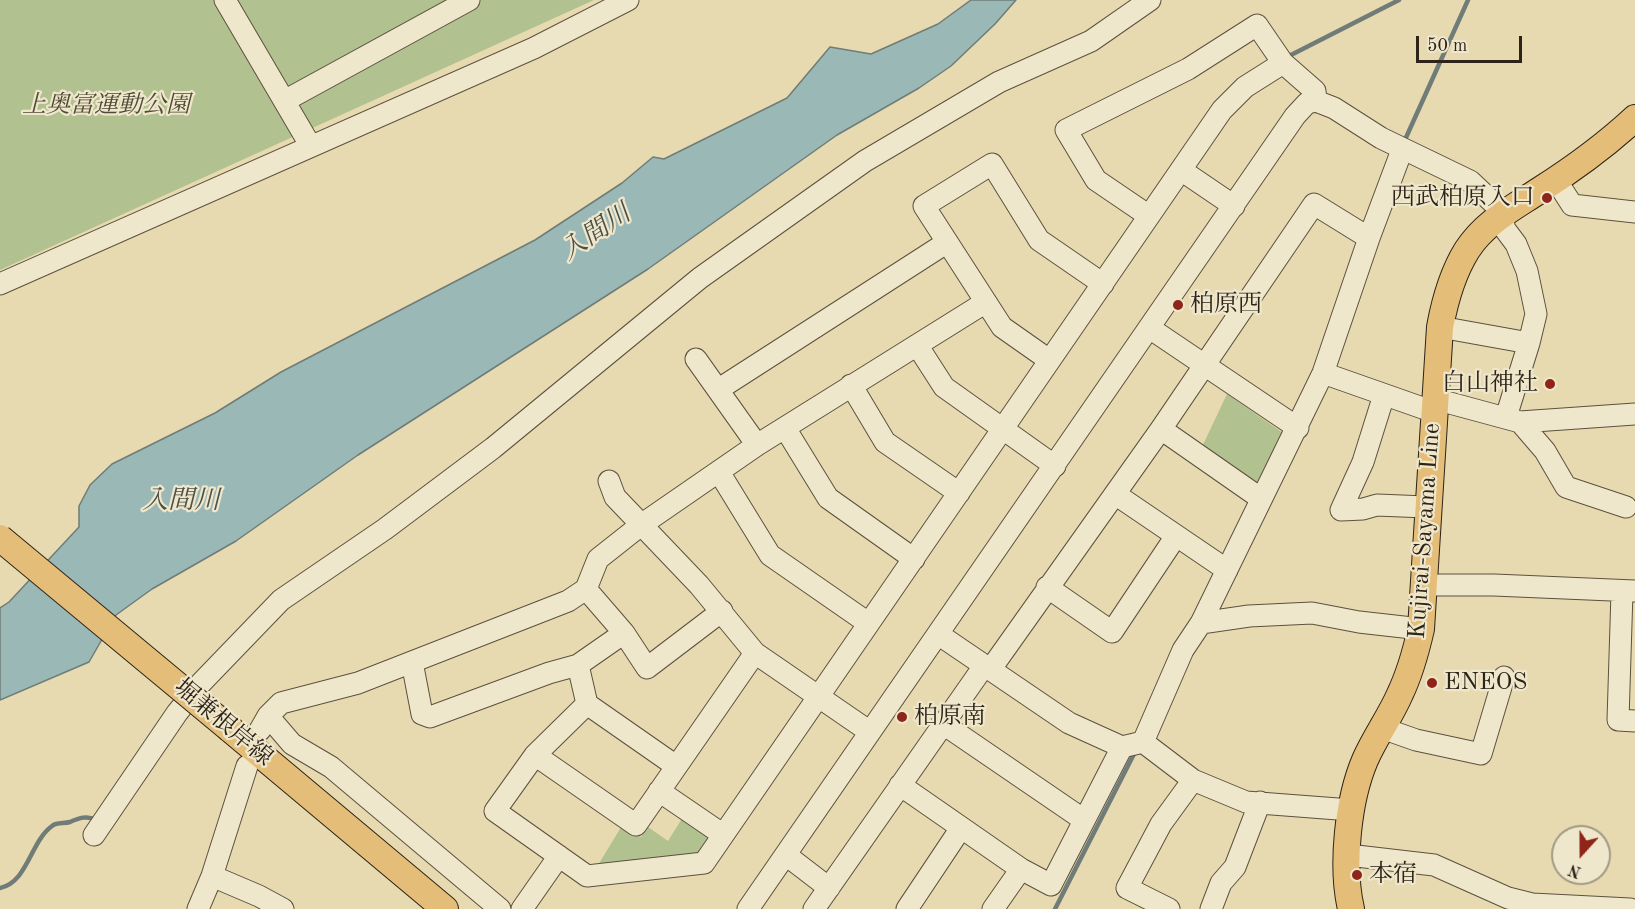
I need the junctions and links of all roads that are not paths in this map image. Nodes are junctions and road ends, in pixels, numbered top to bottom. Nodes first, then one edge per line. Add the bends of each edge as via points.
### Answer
1 (225, 0) edge
2 (469, 0) edge
3 (628, 0) edge
4 (1150, 0) edge
5 (1283, 63) junction
6 (286, 100) junction
7 (1316, 101) junction
8 (1635, 118) edge
9 (310, 145) junction
10 (1402, 150) junction
11 (1181, 170) junction
12 (1556, 180) junction
13 (1234, 207) junction
14 (1635, 212) edge
15 (1503, 213) junction
16 (1149, 216) junction
17 (1369, 238) junction
18 (946, 243) junction
19 (1, 281) edge
20 (1103, 284) junction
21 (986, 302) junction
22 (1440, 327) junction
23 (1151, 328) junction
24 (1530, 343) junction
25 (917, 345) junction
26 (696, 359) dead end
27 (1049, 360) junction
28 (1204, 365) junction
29 (1323, 373) junction
30 (851, 385) junction
31 (719, 389) junction
32 (1384, 395) junction
33 (1435, 406) junction
34 (1635, 414) edge
35 (1513, 420) junction
36 (1002, 428) junction
37 (1298, 428) junction
38 (785, 429) junction
39 (1161, 429) junction
40 (757, 445) junction
41 (1055, 466) junction
42 (718, 472) junction
43 (609, 481) dead end
44 (958, 493) junction
45 (1115, 494) junction
46 (1260, 498) junction
47 (1426, 507) junction
48 (1626, 507) dead end
49 (641, 525) junction
50 (1176, 536) junction
51 (0, 538) edge
52 (914, 559) junction
53 (1227, 570) junction
54 (1423, 585) junction
55 (1047, 587) junction
56 (586, 588) junction
57 (1629, 591) edge
58 (722, 611) junction
59 (868, 623) junction
60 (1202, 623) junction
61 (1420, 629) junction
62 (624, 633) junction
63 (938, 634) junction
64 (755, 653) junction
65 (412, 662) junction
66 (578, 665) junction
67 (987, 668) junction
68 (1504, 677) dead end
69 (819, 696) junction
70 (587, 704) junction
71 (1635, 721) edge
72 (942, 723) junction
73 (1382, 728) junction
74 (870, 732) junction
75 (1143, 742) junction
76 (1122, 747) junction
77 (535, 755) junction
78 (247, 766) dead end
79 (676, 766) junction
80 (1192, 780) junction
81 (900, 785) junction
82 (659, 791) junction
83 (1260, 802) junction
84 (1351, 810) junction
85 (1084, 820) junction
86 (961, 828) junction
87 (723, 834) junction
88 (94, 835) dead end
89 (786, 855) junction
90 (1348, 855) junction
91 (559, 856) junction
92 (1021, 869) junction
93 (212, 876) junction
94 (829, 888) junction
95 (1507, 904) edge
96 (198, 909) edge
97 (283, 909) edge
98 (445, 909) edge
99 (500, 909) edge
100 (522, 909) edge
101 (748, 909) edge
102 (814, 909) edge
103 (906, 909) edge
104 (993, 909) edge
105 (1169, 909) edge
106 (1211, 909) edge
107 (1351, 909) edge
108 (1633, 909) edge

1 - 6 street
2 - 6 street
3 - 9 street via 534,48
4 - 88 street via 1091,41 999,82 865,162 700,278 493,448 281,600 189,698
5 - 7 street via 1315,91
5 - 11 street via 1231,99
5 - 16 street via 1257,25 1188,69 1066,130 1096,180
6 - 9 street
7 - 10 street
7 - 13 street via 1307,103 1295,116
8 - 12 main road, Kujirai-Sayama Line
9 - 19 street
10 - 15 street via 1470,181
10 - 17 street
11 - 13 street
11 - 16 street
12 - 14 street via 1572,205
12 - 15 main road, Kujirai-Sayama Line
13 - 23 street
15 - 22 main road, Kujirai-Sayama Line via 1483,231 1456,269
15 - 24 street via 1504,228 1516,244 1535,300
16 - 20 street
17 - 28 street via 1314,204
17 - 29 street
18 - 20 street via 924,206 992,164 1039,240
18 - 21 street
18 - 31 street
20 - 27 street
21 - 25 street
21 - 27 street via 1002,327
22 - 24 street
22 - 33 main road, Kujirai-Sayama Line
23 - 28 street
23 - 41 street
24 - 35 street
25 - 30 street
25 - 36 street via 944,387
26 - 31 street
27 - 36 street
28 - 37 street
28 - 39 street
29 - 32 street
29 - 37 street
30 - 38 street
30 - 44 street via 885,442
31 - 40 street
32 - 33 street
32 - 47 street via 1363,462 1341,510 1377,505
33 - 35 street
33 - 47 main road, Kujirai-Sayama Line
34 - 35 street
35 - 48 street via 1545,451 1566,488
36 - 41 street
36 - 44 street
37 - 46 street
38 - 40 street
38 - 52 street via 828,498
39 - 45 street
39 - 46 street
40 - 42 street
41 - 63 street
42 - 49 street
42 - 59 street via 770,555
43 - 49 street via 615,497
44 - 52 street
45 - 50 street
45 - 55 street
46 - 53 street
47 - 54 main road, Kujirai-Sayama Line
49 - 56 street via 598,560
49 - 58 street
50 - 53 street
50 - 55 street via 1112,632
51 - 98 main road, 堀兼根岸線, bridge
52 - 59 street
53 - 60 street
54 - 57 street
54 - 61 main road, Kujirai-Sayama Line
55 - 67 street
56 - 62 street
56 - 65 street via 568,601
57 - 71 street via 1618,720
58 - 62 street via 647,668
58 - 64 street
59 - 69 street
60 - 61 street via 1250,615 1312,613
60 - 75 street via 1184,650
61 - 73 main road, Kujirai-Sayama Line via 1408,675
62 - 66 street
63 - 67 street
63 - 74 street
64 - 69 street
64 - 79 street
65 - 66 street via 422,714 430,717
65 - 99 street via 281,703 264,723 331,767
66 - 70 street
67 - 72 street
67 - 76 street via 1069,723
68 - 73 street via 1481,754
69 - 74 street
69 - 87 street
70 - 77 street
70 - 79 street
72 - 81 street
72 - 85 street
73 - 84 main road, Kujirai-Sayama Line via 1365,760
74 - 89 street
75 - 76 street
75 - 80 street
76 - 85 street
77 - 82 street via 636,825
77 - 91 street via 495,811
78 - 93 street
79 - 82 street
80 - 83 street via 1246,802
80 - 105 street via 1161,824 1126,888
81 - 86 street
81 - 94 street
82 - 87 street
83 - 84 street
83 - 106 street via 1235,867 1221,883
84 - 90 main road, Kujirai-Sayama Line
85 - 92 street via 1051,885
86 - 92 street
86 - 103 street
87 - 91 street via 704,863 587,876
89 - 94 street
89 - 101 street
90 - 95 street via 1434,865
90 - 107 main road, Kujirai-Sayama Line
91 - 100 street
92 - 104 street
93 - 96 street
93 - 97 street
94 - 102 street
95 - 108 street

